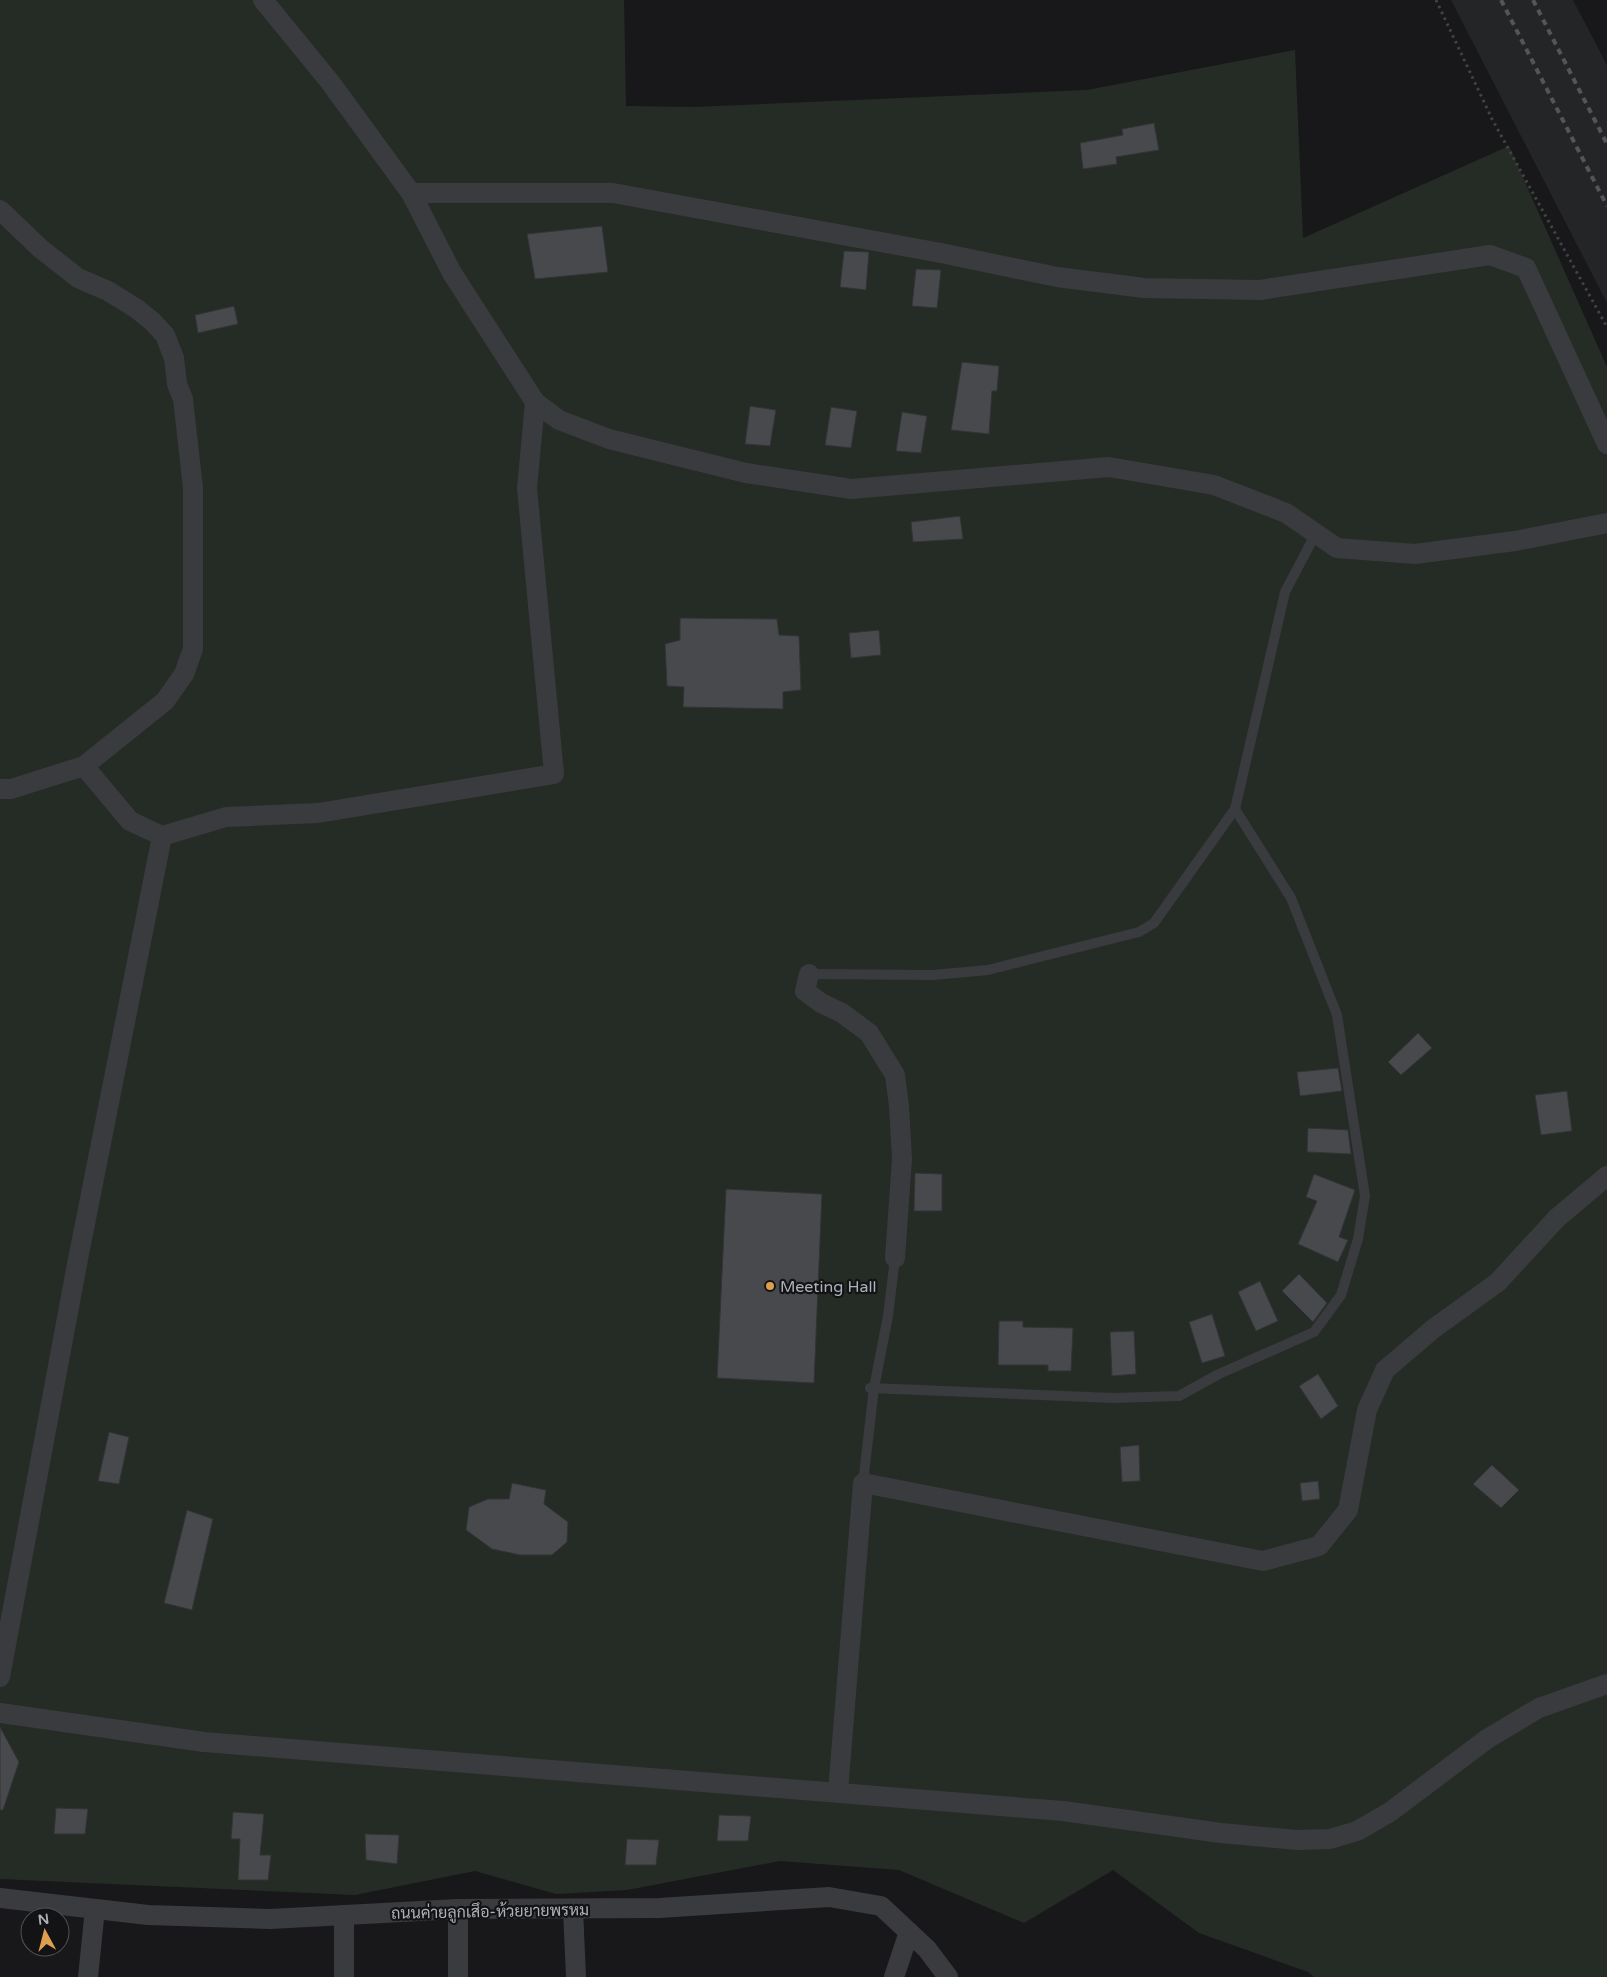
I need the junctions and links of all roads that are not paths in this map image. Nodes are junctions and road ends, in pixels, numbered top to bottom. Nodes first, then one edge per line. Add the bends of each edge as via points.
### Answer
1 (263, 0) edge
2 (411, 193) junction
3 (0, 210) edge
4 (535, 402) junction
5 (1607, 444) edge
6 (1607, 523) edge
7 (1315, 535) junction
8 (84, 766) junction
9 (0, 789) edge
10 (1235, 809) junction
11 (162, 836) junction
12 (809, 974) joint
13 (1607, 1176) edge
14 (894, 1258) joint
15 (872, 1388) junction
16 (863, 1483) junction
17 (0, 1677) edge
18 (1607, 1684) edge
19 (0, 1713) edge
20 (838, 1792) junction
21 (0, 1898) edge
22 (95, 1909) junction
23 (573, 1909) junction
24 (458, 1910) junction
25 (344, 1915) junction
26 (909, 1932) junction
27 (88, 1977) edge
28 (344, 1977) edge
29 (458, 1977) edge
30 (576, 1977) edge
31 (894, 1977) edge
32 (948, 1977) edge

1 - 2 street via 330,82
2 - 4 street via 452,273
2 - 5 street via 613,193 1057,277 1144,288 1260,290 1490,255 1526,268
3 - 8 street via 78,278 108,291 154,322 165,335 174,358 177,384 183,399 193,488 193,648 184,674 165,701
4 - 7 street via 559,420 609,439 746,473 852,489 1109,467 1214,486 1286,513
4 - 11 street via 527,488 554,774 318,814 226,817
6 - 7 street via 1515,541 1415,554 1337,548
7 - 10 lane via 1286,592
8 - 9 street
8 - 11 street via 130,821
10 - 12 lane via 1154,923 1139,932 997,968 967,972 933,975
10 - 15 lane via 1291,898 1337,1015 1365,1196 1358,1239 1341,1295 1314,1332 1218,1374 1179,1396 1113,1398
11 - 17 street
12 - 14 street via 805,991 869,1033 895,1075 902,1159
13 - 16 street via 1557,1218 1498,1282 1433,1329 1385,1370 1367,1410 1348,1510 1319,1546 1263,1561
14 - 15 lane via 888,1316
15 - 16 lane
16 - 20 street
18 - 20 street via 1539,1708 1487,1739 1390,1812 1357,1831 1330,1839 1297,1840 1221,1833 1063,1812
19 - 20 street via 204,1742
21 - 22 street, ถนนค่ายลูกเสึอ-ห้วยยายพรหม
22 - 25 street, ถนนค่ายลูกเสึอ-ห้วยยายพรหม via 270,1919
22 - 27 street
23 - 24 street, ถนนค่ายลูกเสึอ-ห้วยยายพรหม
23 - 26 street, ถนนค่ายลูกเสึอ-ห้วยยายพรหม via 659,1908 829,1897 881,1906
23 - 30 street
24 - 25 street, ถนนค่ายลูกเสึอ-ห้วยยายพรหม
24 - 29 street
25 - 28 street
26 - 31 street
26 - 32 street, ถนนค่ายลูกเสึอ-ห้วยยายพรหม via 927,1948

